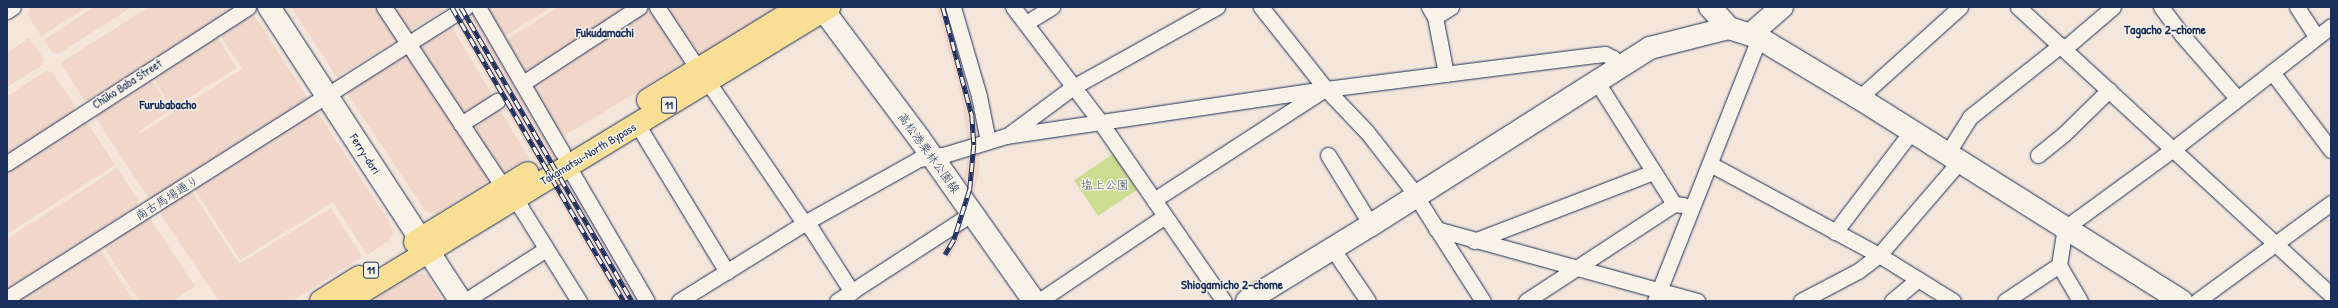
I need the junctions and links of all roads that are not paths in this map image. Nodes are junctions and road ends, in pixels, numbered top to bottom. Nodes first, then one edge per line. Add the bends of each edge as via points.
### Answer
1 (13, 7) edge
2 (248, 7) edge
3 (269, 7) edge
4 (466, 7) edge
5 (478, 7) edge
6 (639, 7) edge
7 (657, 7) edge
8 (800, 7) edge
9 (953, 7) edge
10 (1013, 7) edge
11 (1052, 7) edge
12 (1217, 7) edge
13 (1451, 7) edge
14 (1710, 7) edge
15 (1782, 7) edge
16 (1960, 7) edge
17 (2018, 7) edge
18 (2113, 7) edge
19 (2161, 7) edge
20 (2297, 7) edge
21 (387, 8) edge
22 (825, 8) edge
23 (1265, 8) edge
24 (7, 11) edge
25 (1432, 12) edge
26 (1026, 24) junction
27 (2331, 26) edge
28 (1729, 28) junction
29 (1755, 36) junction
30 (2316, 36) junction
31 (408, 44) junction
32 (2063, 46) junction
33 (1620, 68) junction
34 (2272, 72) junction
35 (1446, 74) junction
36 (703, 75) junction
37 (1597, 82) junction
38 (522, 83) junction
39 (1073, 87) junction
40 (1326, 89) junction
41 (2109, 90) junction
42 (326, 96) junction
43 (1859, 98) junction
44 (2237, 98) junction
45 (497, 102) dead end
46 (461, 124) junction
47 (637, 124) junction
48 (1100, 124) junction
49 (1911, 132) junction
50 (1006, 136) junction
51 (988, 141) junction
52 (2172, 150) junction
53 (2331, 150) edge
54 (1328, 155) dead end
55 (932, 156) junction
56 (2038, 156) dead end
57 (1953, 158) junction
58 (565, 159) junction
59 (7, 163) edge
60 (1710, 164) junction
61 (1653, 172) junction
62 (508, 193) junction
63 (1416, 196) junction
64 (1154, 200) junction
65 (2331, 203) edge
66 (1674, 204) junction
67 (1693, 206) junction
68 (971, 214) junction
69 (1165, 216) junction
70 (806, 223) junction
71 (1371, 225) junction
72 (2065, 228) junction
73 (1436, 229) junction
74 (1835, 232) junction
75 (1474, 241) junction
76 (2276, 243) junction
77 (424, 244) junction
78 (1332, 248) junction
79 (546, 249) junction
80 (1879, 255) junction
81 (2059, 265) junction
82 (1578, 269) junction
83 (727, 272) junction
84 (1918, 279) junction
85 (852, 292) junction
86 (2331, 295) edge
87 (1658, 296) edge
88 (7, 298) edge
89 (1945, 299) edge
90 (321, 301) edge
91 (347, 301) edge
92 (461, 301) edge
93 (465, 301) edge
94 (579, 301) edge
95 (647, 301) edge
96 (679, 301) edge
97 (837, 301) edge
98 (1034, 301) edge
99 (1039, 301) edge
100 (1224, 301) edge
101 (1246, 301) edge
102 (1368, 301) edge
103 (1483, 301) edge
104 (1526, 301) edge
105 (1697, 301) edge
106 (1801, 301) edge
107 (1892, 301) edge
108 (2005, 301) edge
109 (2080, 301) edge
110 (2181, 301) edge
111 (2197, 301) edge

1 - 24 street
2 - 59 street, Chūko Baba Street
3 - 42 street, Ferry-dori
4 - 31 street, 南古馬場通り
5 - 38 street
6 - 38 street
7 - 36 street
8 - 36 highway, Takamatsu-North Bypass / 11
9 - 51 street
10 - 26 street
11 - 26 street
12 - 39 street
13 - 25 street
14 - 28 street
15 - 29 street
16 - 43 street
17 - 32 street
18 - 32 street
19 - 44 street
20 - 30 street
21 - 31 street
22 - 36 highway, Takamatsu-North Bypass / 11
22 - 55 street, 高松港栗林公園線
23 - 40 street
25 - 35 street
26 - 39 street
27 - 30 street
28 - 29 street
28 - 33 street via 1650,48
29 - 43 street
29 - 60 street
30 - 34 street
31 - 42 street, 南古馬場通り
31 - 46 street
32 - 41 street
32 - 57 street via 1970,117
33 - 35 street via 1613,58 1605,54
33 - 37 street
34 - 44 street
34 - 53 street
35 - 40 street
36 - 47 highway, Takamatsu-North Bypass / 11
36 - 58 highway, Takamatsu-North Bypass / 11
36 - 70 street
37 - 61 street
37 - 63 street
38 - 58 street
39 - 48 street
39 - 50 street
40 - 48 street
40 - 63 street via 1372,138
40 - 64 street
41 - 52 street
41 - 56 street
42 - 77 street, Ferry-dori
42 - 88 street, 南古馬場通り
43 - 49 street
44 - 52 street
45 - 46 street
46 - 62 street
47 - 58 highway, Takamatsu-North Bypass / 11
47 - 83 street
48 - 50 street
48 - 64 street
49 - 57 street
49 - 74 street
50 - 51 street
51 - 55 street
52 - 72 street
52 - 76 street
54 - 71 street
55 - 68 street, 高松港栗林公園線
55 - 70 street via 919,159
57 - 72 street
57 - 80 street
58 - 62 highway, Takamatsu-North Bypass / 11
58 - 95 street
60 - 67 street
60 - 74 street
61 - 66 street
61 - 75 street
62 - 77 highway, Takamatsu-North Bypass / 11
62 - 79 street
63 - 71 street
63 - 73 street
64 - 69 street
65 - 76 street
66 - 67 street
66 - 82 street
67 - 87 street
68 - 85 street
68 - 98 street, 高松港栗林公園線
69 - 99 street
69 - 100 street
70 - 83 street
70 - 85 street
71 - 78 street
72 - 81 street
72 - 110 street
73 - 75 street
73 - 103 street
74 - 80 street
75 - 82 street
76 - 86 street
76 - 111 street
77 - 90 highway, Takamatsu-North Bypass / 11
77 - 91 highway, Takamatsu-North Bypass / 11
77 - 92 street, Ferry-dori
78 - 101 street
78 - 102 street
79 - 93 street
79 - 94 street
80 - 84 street
80 - 106 street via 1858,271
81 - 108 street
81 - 109 street
82 - 87 street
82 - 104 street
83 - 96 street
84 - 89 street
84 - 107 street
85 - 97 street
87 - 105 street

